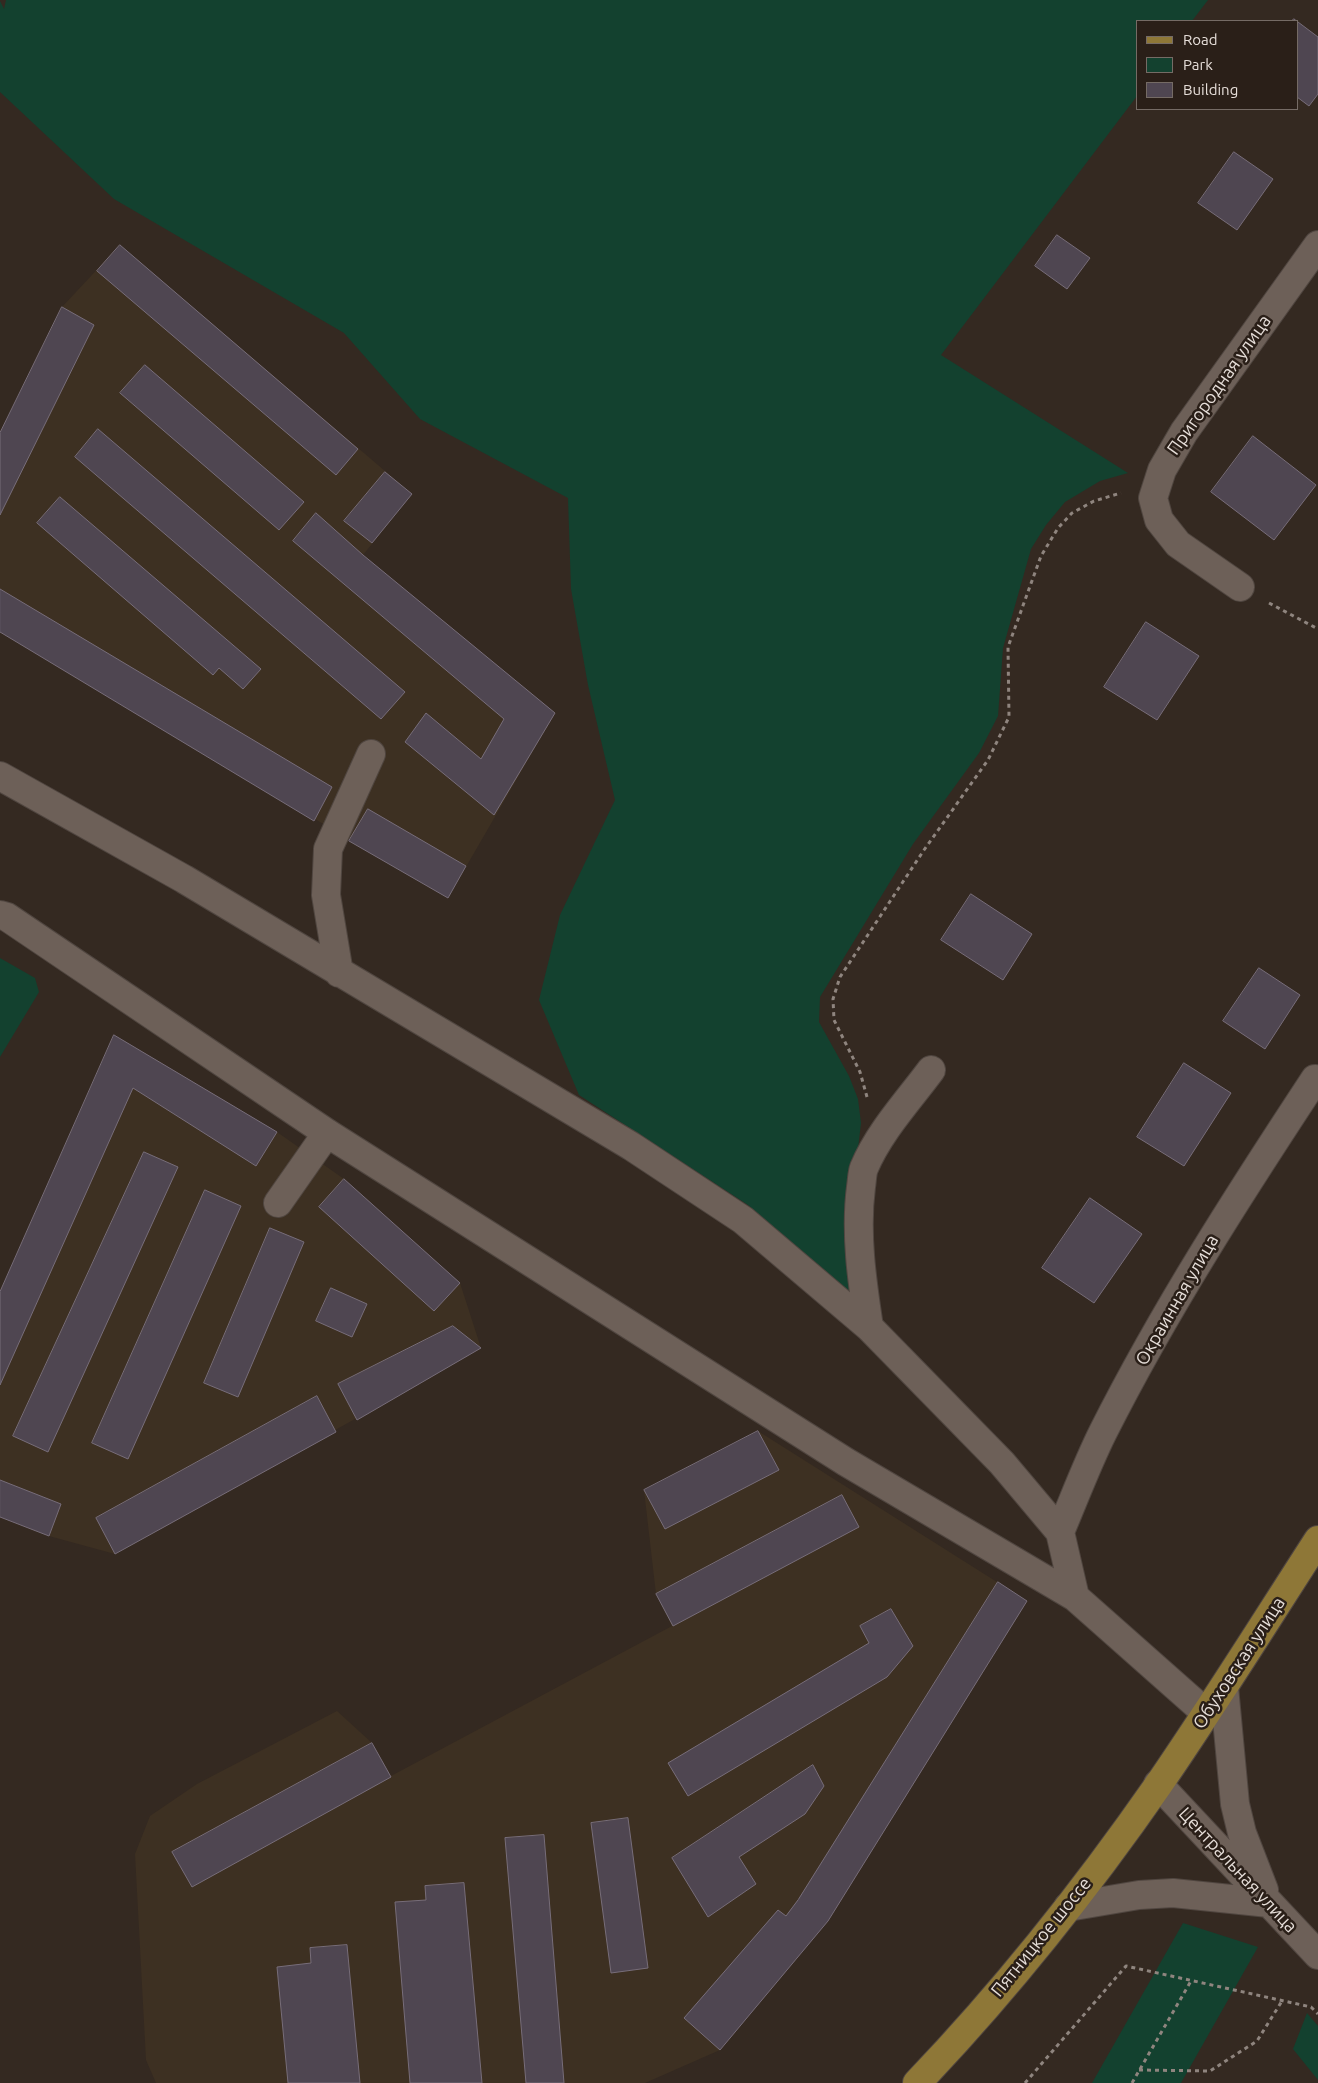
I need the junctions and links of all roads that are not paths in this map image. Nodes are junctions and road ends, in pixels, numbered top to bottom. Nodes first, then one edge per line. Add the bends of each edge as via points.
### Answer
1 (1318, 245) edge
2 (1240, 587) road end
3 (371, 754) dead end
4 (0, 776) edge
5 (0, 915) edge
6 (340, 974) junction
7 (931, 1070) dead end
8 (1315, 1079) dead end
9 (327, 1133) junction
10 (278, 1203) dead end
11 (869, 1327) junction
12 (1060, 1532) junction
13 (1318, 1540) edge
14 (1075, 1597) junction
15 (1224, 1687) junction
16 (1206, 1713) junction
17 (1158, 1784) junction
18 (1268, 1903) junction
19 (1068, 1907) junction
20 (1318, 1955) edge
21 (917, 2083) edge

1 - 2 street, Пригородная улица via 1184,432 1162,470 1153,498 1159,520 1178,544
3 - 6 street via 328,848 326,895
4 - 6 street via 184,879
5 - 9 street
6 - 11 street via 631,1146 743,1220
7 - 11 street via 887,1129 864,1169 859,1202 859,1237
8 - 12 street, Окраинная улица via 1233,1204 1141,1362 1102,1433
9 - 10 street
9 - 14 street via 846,1462
11 - 12 street via 1002,1463
12 - 14 street
13 - 15 main road, Обуховская улица
14 - 16 street
15 - 16 main road, Обуховская улица
15 - 18 street via 1235,1804 1242,1833
16 - 17 main road, Обуховская улица
17 - 18 street, Центральная улица
17 - 19 main road, Пятницкое шоссе
18 - 19 street via 1173,1893 1139,1895
18 - 20 street, Центральная улица
19 - 21 main road, Пятницкое шоссе

